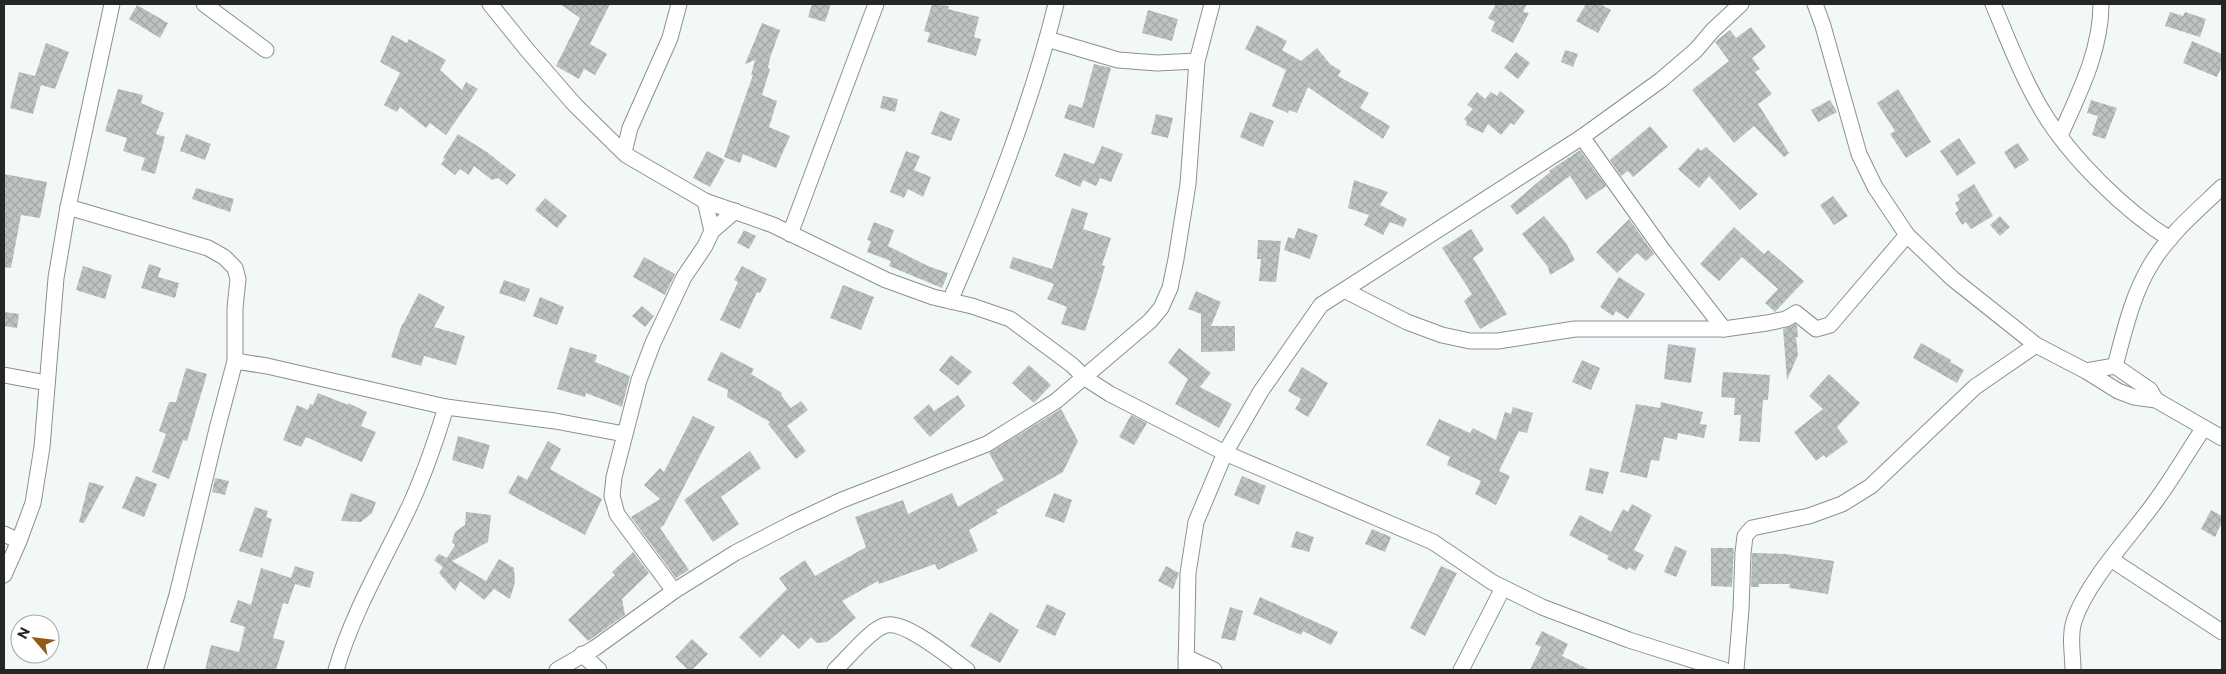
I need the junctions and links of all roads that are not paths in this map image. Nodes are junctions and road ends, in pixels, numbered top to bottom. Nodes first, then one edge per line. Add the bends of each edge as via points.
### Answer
1 (112, 4) edge
2 (204, 4) edge
3 (490, 4) edge
4 (679, 4) edge
5 (876, 4) edge
6 (1056, 4) edge
7 (1212, 4) edge
8 (1742, 4) edge
9 (1815, 4) edge
10 (1993, 4) edge
11 (2101, 4) edge
12 (1047, 39) junction
13 (266, 50) dead end
14 (1197, 61) junction
15 (2060, 136) junction
16 (1582, 137) junction
17 (624, 152) junction
18 (2222, 187) edge
19 (705, 201) junction
20 (68, 208) junction
21 (736, 211) junction
22 (712, 231) junction
23 (790, 234) junction
24 (1907, 235) junction
25 (2170, 239) junction
26 (1346, 291) junction
27 (950, 301) junction
28 (1724, 330) junction
29 (2036, 345) junction
30 (235, 361) junction
31 (2115, 366) junction
32 (2086, 370) junction
33 (4, 375) edge
34 (1085, 378) junction
35 (47, 383) junction
36 (2156, 400) junction
37 (446, 407) junction
38 (2203, 429) junction
39 (624, 434) junction
40 (2222, 438) edge
41 (1225, 453) junction
42 (4, 534) edge
43 (19, 541) junction
44 (2112, 560) junction
45 (4, 575) edge
46 (1503, 588) junction
47 (674, 591) junction
48 (2222, 632) edge
49 (582, 654) junction
50 (1186, 664) edge
51 (155, 670) edge
52 (336, 670) edge
53 (557, 670) edge
54 (598, 670) edge
55 (835, 670) edge
56 (967, 670) edge
57 (1214, 670) edge
58 (1461, 670) edge
59 (1724, 670) edge
60 (1736, 670) edge
61 (2073, 670) edge

1 - 20 street
2 - 13 street
3 - 17 street via 575,105
4 - 17 street via 670,38 630,128
5 - 23 street
6 - 12 street
7 - 14 street
8 - 16 street via 1667,75
9 - 24 street via 1859,154 1875,187
10 - 15 street via 2039,104
11 - 15 street via 2101,24 2095,51
12 - 14 street via 1118,60 1157,63
12 - 27 street via 1015,142
14 - 34 street via 1188,184 1170,288 1161,308 1150,321
15 - 25 street via 2122,202
16 - 26 street
16 - 28 street
17 - 19 street
18 - 25 street
19 - 21 street
19 - 22 street
20 - 30 street via 208,248 224,257 235,268 238,279
20 - 35 street via 56,278
21 - 22 street
21 - 23 street
22 - 39 street via 684,277 653,343
23 - 27 street via 886,280
24 - 28 street via 1830,325 1816,329 1796,313 1786,319
24 - 29 street via 1952,279
25 - 31 street via 2150,266 2131,309
26 - 28 street via 1407,322 1470,341 1498,341 1574,329
26 - 41 street via 1316,311 1260,391
27 - 34 street via 1010,319
29 - 32 street
29 - 60 street via 1975,387 1871,486 1842,504 1809,516 1752,528 1746,536 1743,553
30 - 37 street
30 - 51 street via 177,595
31 - 32 street
31 - 36 street via 2150,390
32 - 36 street via 2118,391
33 - 35 street
34 - 41 street
34 - 47 street via 1056,401 987,444 818,511 735,553
35 - 43 street via 34,503
36 - 38 street
37 - 39 street via 555,421
37 - 52 street via 432,454 343,645
38 - 40 street
38 - 44 street via 2155,503
39 - 47 street via 612,496 618,514
41 - 46 street via 1432,542
41 - 50 street via 1196,522 1188,573
42 - 43 street
43 - 45 street
44 - 48 street
44 - 61 street via 2073,623
46 - 58 street
46 - 59 street via 1542,607 1629,640
47 - 49 street
49 - 53 street
49 - 54 street
50 - 57 street
55 - 56 street via 876,631 888,624 902,627 936,646

